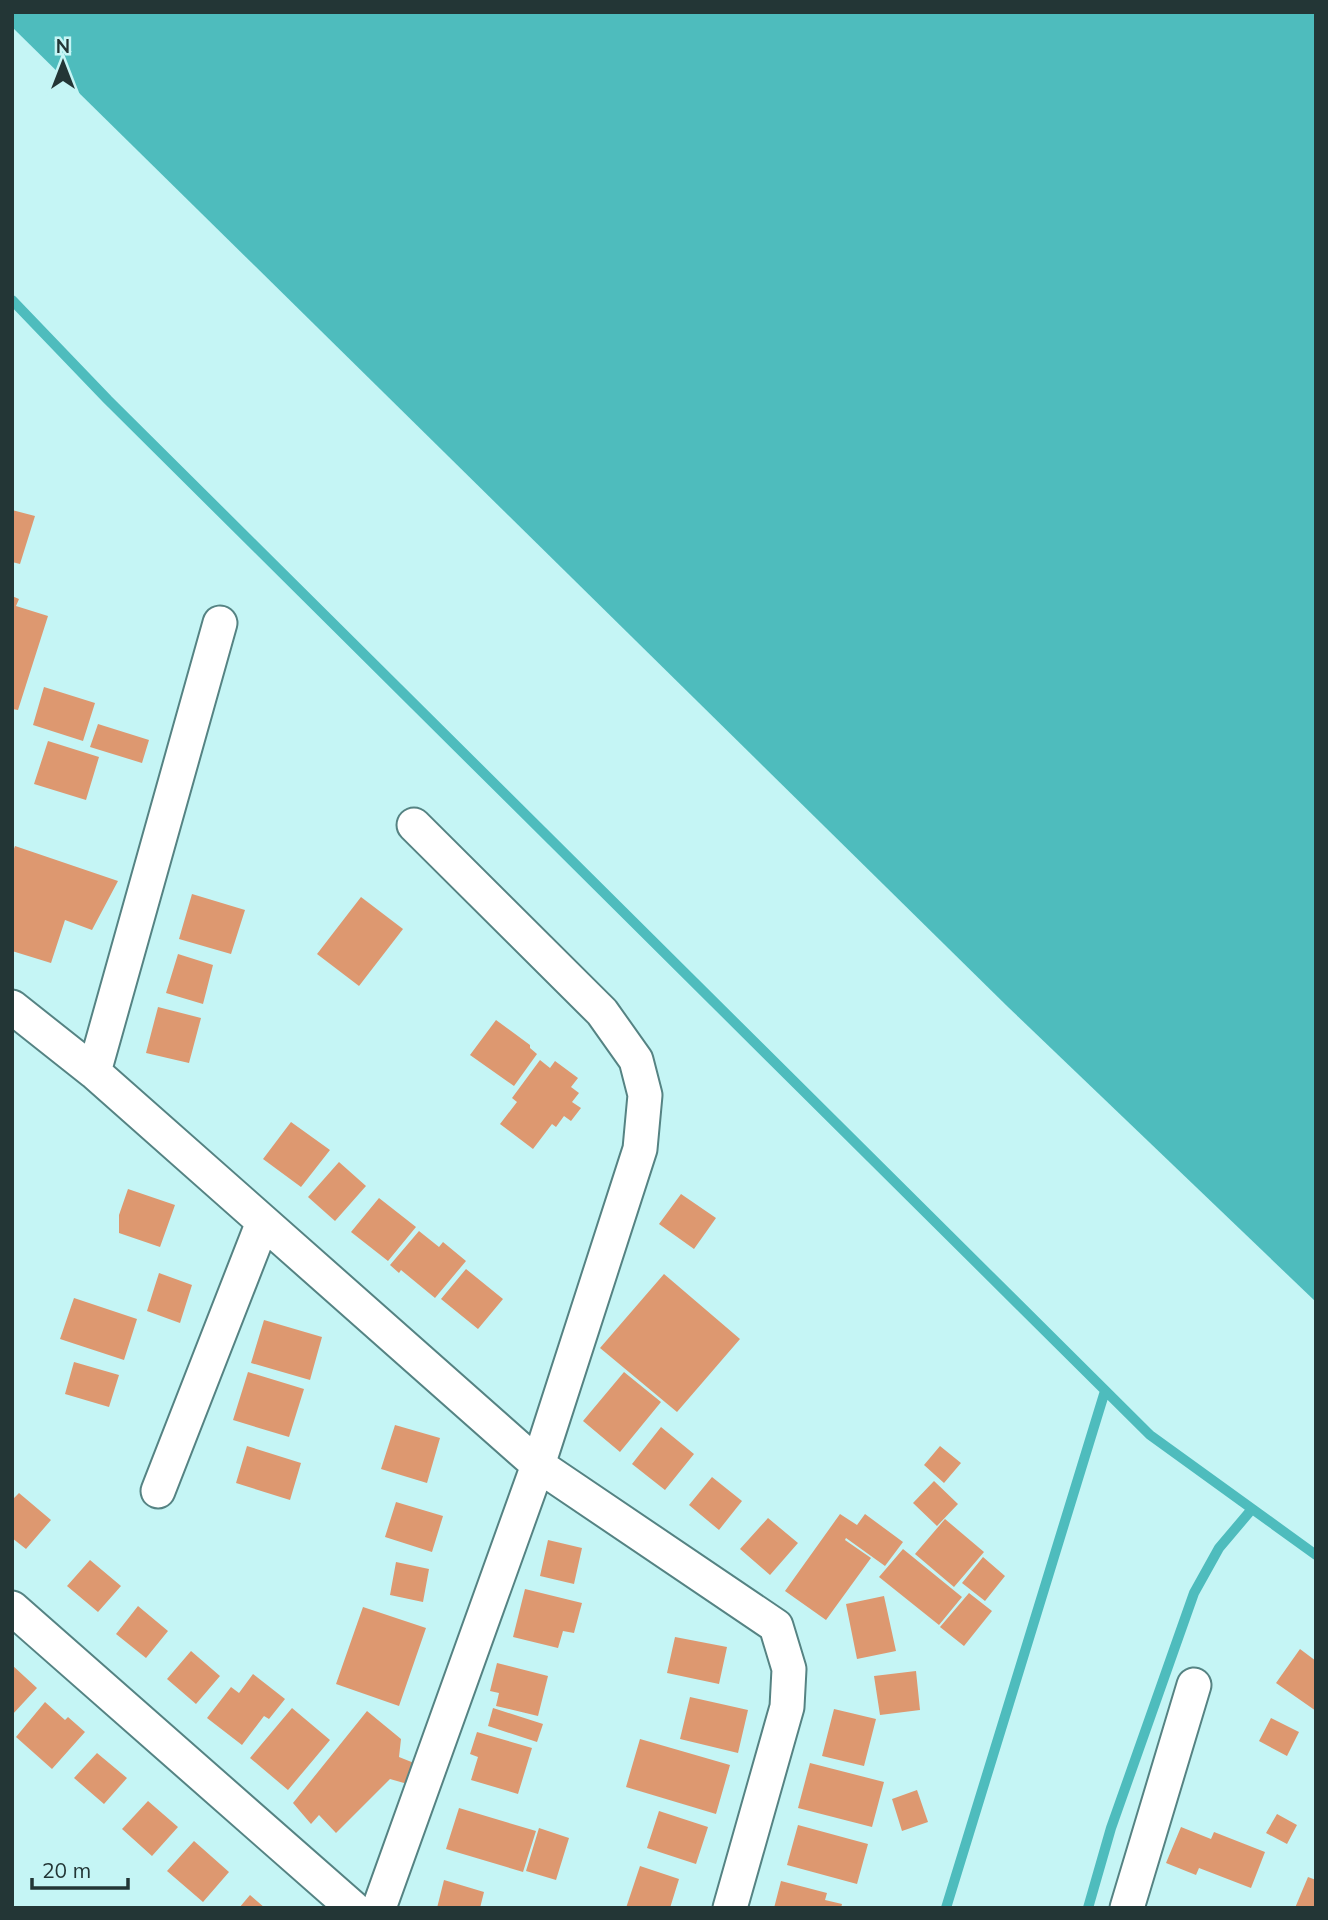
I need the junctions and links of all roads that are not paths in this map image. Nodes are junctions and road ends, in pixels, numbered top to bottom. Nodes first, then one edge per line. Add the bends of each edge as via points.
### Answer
1 (220, 623) dead end
2 (414, 825) dead end
3 (12, 1007) edge
4 (94, 1072) junction
5 (263, 1222) junction
6 (538, 1465) junction
7 (158, 1490) dead end
8 (12, 1608) edge
9 (1194, 1685) dead end
10 (353, 1908) edge
11 (379, 1908) edge
12 (730, 1908) edge
13 (1127, 1908) edge

1 - 4 street
2 - 6 street via 602,1012 636,1060 645,1096 640,1149
3 - 4 street
4 - 5 street
5 - 6 street
5 - 7 street
6 - 11 street
6 - 12 street via 776,1626 789,1669 787,1707
8 - 10 street
9 - 13 street

